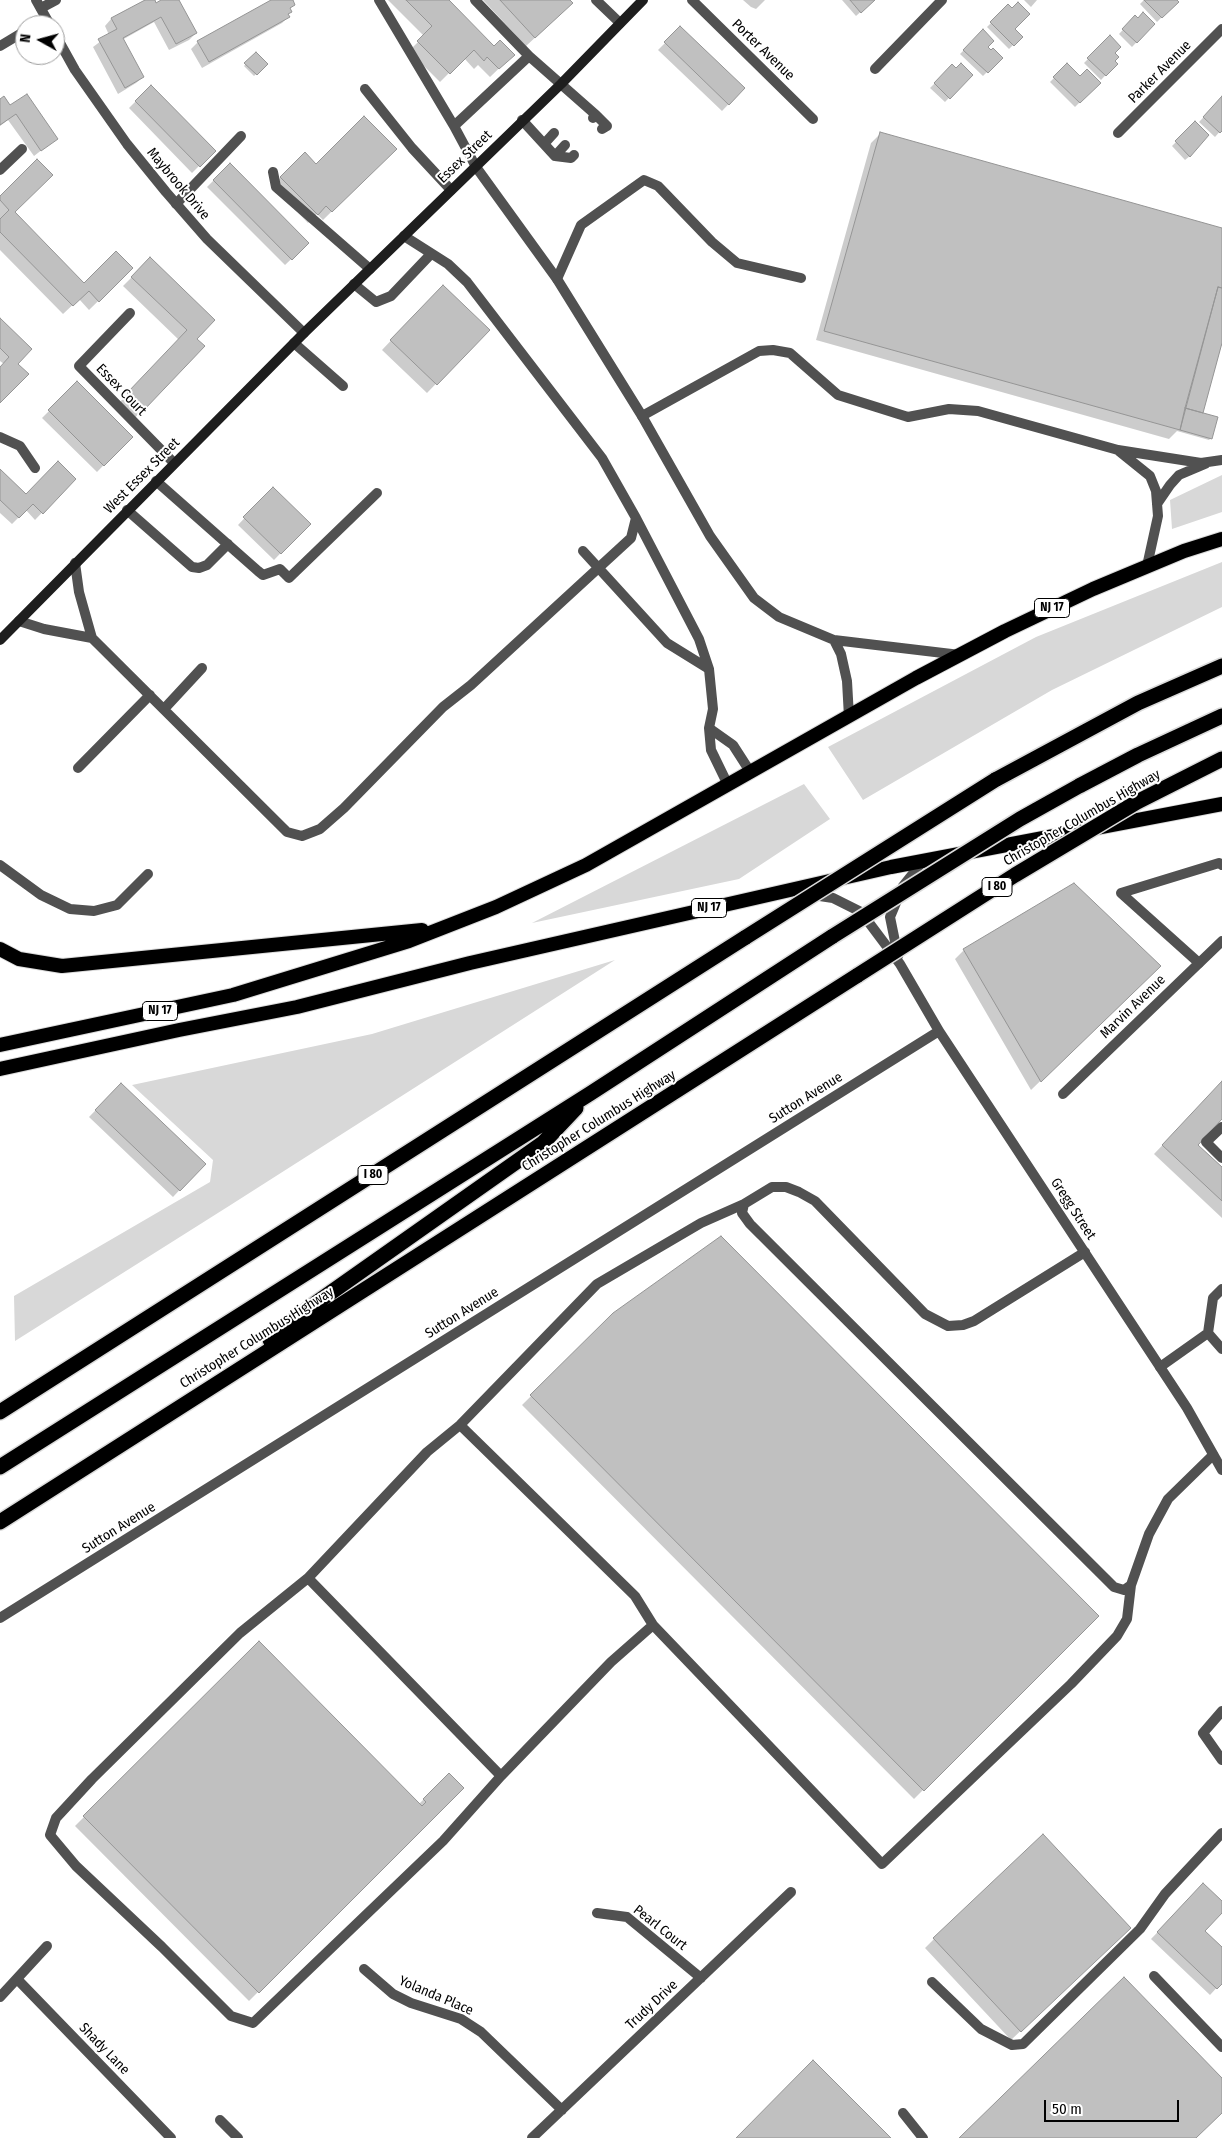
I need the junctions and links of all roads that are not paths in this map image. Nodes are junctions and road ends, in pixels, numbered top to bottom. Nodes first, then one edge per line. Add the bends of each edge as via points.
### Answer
1 (56, 0) edge
2 (379, 0) edge
3 (475, 0) edge
4 (596, 0) edge
5 (643, 0) edge
6 (692, 0) edge
7 (942, 0) edge
8 (43, 13) edge
9 (620, 22) junction
10 (1222, 29) edge
11 (15, 37) edge
12 (0, 46) edge
13 (65, 52) edge
14 (529, 56) junction
15 (875, 69) dead end
16 (561, 84) junction
17 (365, 90) dead end
18 (814, 118) dead end
19 (522, 120) junction
20 (454, 126) junction
21 (602, 129) dead end
22 (554, 133) dead end
23 (1118, 133) dead end
24 (242, 136) dead end
25 (544, 144) junction
26 (565, 145) dead end
27 (22, 150) dead end
28 (574, 155) dead end
29 (555, 156) junction
30 (476, 167) junction
31 (0, 170) edge
32 (273, 172) dead end
33 (451, 190) junction
34 (176, 204) junction
35 (404, 236) junction
36 (430, 255) junction
37 (370, 269) junction
38 (801, 278) dead end
39 (557, 279) junction
40 (354, 284) junction
41 (130, 314) dead end
42 (304, 333) junction
43 (294, 343) junction
44 (343, 386) dead end
45 (642, 416) junction
46 (0, 437) edge
47 (1118, 450) junction
48 (1222, 460) edge
49 (1211, 462) junction
50 (174, 463) junction
51 (34, 468) dead end
52 (156, 481) junction
53 (377, 493) dead end
54 (1156, 504) junction
55 (127, 510) junction
56 (636, 518) junction
57 (1222, 538) edge
58 (228, 544) junction
59 (583, 551) dead end
60 (75, 563) junction
61 (1146, 566) junction
62 (598, 568) junction
63 (19, 621) junction
64 (92, 638) junction
65 (0, 640) edge
66 (834, 640) junction
67 (960, 655) junction
68 (1222, 666) edge
69 (202, 668) dead end
70 (709, 669) junction
71 (150, 694) junction
72 (164, 708) junction
73 (1222, 716) edge
74 (849, 717) junction
75 (709, 728) junction
76 (1222, 759) edge
77 (78, 768) dead end
78 (751, 773) junction
79 (728, 785) junction
80 (1222, 804) edge
81 (923, 861) junction
82 (0, 865) edge
83 (1222, 865) edge
84 (148, 874) dead end
85 (784, 891) junction
86 (440, 928) junction
87 (1222, 941) edge
88 (0, 949) edge
89 (1199, 963) junction
90 (900, 964) junction
91 (939, 1031) junction
92 (0, 1045) edge
93 (0, 1069) edge
94 (591, 1093) junction
95 (1063, 1094) dead end
96 (1222, 1127) edge
97 (1222, 1158) edge
98 (744, 1204) junction
99 (1085, 1252) junction
100 (1222, 1289) edge
101 (1208, 1333) junction
102 (1222, 1349) edge
103 (1160, 1367) junction
104 (219, 1380) junction
105 (0, 1412) edge
106 (460, 1425) junction
107 (1214, 1455) junction
108 (0, 1466) edge
109 (1222, 1470) edge
110 (0, 1522) edge
111 (308, 1578) junction
112 (1131, 1586) junction
113 (0, 1618) edge
114 (653, 1625) junction
115 (1222, 1711) edge
116 (1222, 1760) edge
117 (500, 1776) junction
118 (1222, 1833) edge
119 (792, 1892) dead end
120 (596, 1913) dead end
121 (46, 1946) dead end
122 (364, 1969) dead end
123 (1154, 1976) dead end
124 (701, 1978) junction
125 (18, 1980) junction
126 (932, 1982) dead end
127 (0, 1997) edge
128 (1222, 2047) edge
129 (562, 2110) junction
130 (903, 2113) dead end
131 (220, 2120) dead end
132 (171, 2138) edge
133 (238, 2138) edge
134 (532, 2138) edge
135 (923, 2138) edge

1 - 8 street
2 - 20 street
3 - 14 street
4 - 9 street
5 - 9 main road, Essex Street
6 - 18 street, Porter Avenue
7 - 15 street
9 - 16 main road, Essex Street
10 - 23 street, Parker Avenue
11 - 12 street
13 - 34 street, Maybrook Drive via 126,144
14 - 16 street
14 - 20 street
16 - 19 main road, Essex Street
16 - 21 street via 607,126
17 - 33 street
19 - 25 street
19 - 30 main road, Essex Street
20 - 30 street
22 - 25 street
24 - 34 street
25 - 29 street
26 - 29 street
27 - 31 street
28 - 29 street via 571,158
30 - 33 main road, Essex Street
30 - 39 street
32 - 37 street via 276,187
33 - 35 main road, Essex Street
34 - 42 street, Maybrook Drive via 207,239
35 - 36 street
35 - 37 main road, Essex Street
36 - 40 street via 391,296 376,302
36 - 56 street via 448,264 467,282 602,458
37 - 40 main road, Essex Street
38 - 39 street via 737,263 658,186 644,180 581,225
39 - 45 street
40 - 42 main road, Essex Street
41 - 50 street, Essex Court via 79,366
42 - 43 main road, West Essex Street
43 - 44 street
43 - 50 main road, West Essex Street
45 - 47 street via 760,351 774,350 790,353 838,395 904,415 949,409 978,411
45 - 66 street via 710,536 754,598 779,617
46 - 51 street via 20,446
47 - 49 street via 1185,462
47 - 54 street via 1150,476 1156,491
48 - 49 street
49 - 54 street via 1180,475
50 - 52 main road, West Essex Street
52 - 55 main road, West Essex Street
52 - 58 street
53 - 58 street via 289,578 280,569 263,575
54 - 61 street via 1158,516
55 - 58 street via 192,567 207,565
55 - 60 main road, West Essex Street
56 - 62 street via 631,538
56 - 70 street via 699,639
57 - 61 highway, NJ 17
59 - 62 street
60 - 63 main road, West Essex Street
60 - 64 street via 79,592
61 - 67 highway, NJ 17 via 1093,588
62 - 70 street via 667,643
62 - 72 street via 468,688 443,707 320,830 302,836 287,832
63 - 64 street
63 - 65 main road, West Essex Street
64 - 71 street
66 - 67 street
66 - 74 street via 847,681
67 - 74 highway, NJ 17
68 - 105 highway, I 80, bridge via 1138,703 995,780
69 - 72 street
70 - 75 street via 713,709
71 - 72 street
71 - 77 street
73 - 94 highway, Christopher Columbus Highway, bridge via 1138,755 1020,819
74 - 78 highway, NJ 17
75 - 78 street via 733,744
75 - 79 street via 711,750
76 - 104 highway, Christopher Columbus Highway / I 80, bridge via 1137,802 1014,876
78 - 79 highway, NJ 17
79 - 86 highway, NJ 17 via 586,865 496,907
80 - 81 highway, NJ 17
81 - 85 highway, NJ 17
81 - 90 street, Gregg Street via 903,886 890,917
82 - 84 street via 41,895 70,909 94,911 117,905
83 - 89 street via 1219,863 1121,893
85 - 90 street, Gregg Street via 833,898 861,912
85 - 93 highway, NJ 17 via 470,962 297,1008
86 - 88 highway via 62,966 20,959
86 - 92 highway, NJ 17 via 233,995
87 - 89 street, Marvin Avenue
89 - 95 street, Marvin Avenue
90 - 91 street, Gregg Street
91 - 99 street, Gregg Street
91 - 113 street, Sutton Avenue
94 - 104 highway via 543,1143 316,1303
94 - 108 highway, Christopher Columbus Highway
96 - 97 street via 1206,1142
98 - 99 street via 772,1187 786,1187 799,1192 814,1201 925,1314 948,1326 974,1321
98 - 106 street via 701,1223 597,1284
98 - 112 street via 742,1213 750,1224 1114,1587 1124,1590
99 - 103 street, Gregg Street
100 - 101 street via 1213,1298
101 - 102 street
101 - 103 street
103 - 107 street, Gregg Street
104 - 110 highway, Christopher Columbus Highway / I 80
106 - 111 street via 427,1452
106 - 114 street via 635,1596
107 - 109 street, Gregg Street
107 - 112 street via 1168,1499 1149,1534
111 - 117 street
111 - 117 street via 240,1633 56,1818 50,1835 76,1866 231,2016 253,2023 443,1842
112 - 114 street via 1127,1619 1117,1636 882,1864
114 - 117 street via 611,1662
115 - 116 street via 1203,1732
118 - 126 street via 1165,1894 1140,1930 1023,2044 1012,2045 982,2028
119 - 124 street, Trudy Drive
120 - 124 street, Pearl Court via 627,1917
121 - 125 street
122 - 129 street, Yolanda Place via 393,1994 411,2003 443,2011 481,2032
123 - 128 street
124 - 129 street, Trudy Drive
125 - 127 street
125 - 132 street, Shady Lane
129 - 134 street, Trudy Drive
130 - 135 street
131 - 133 street

